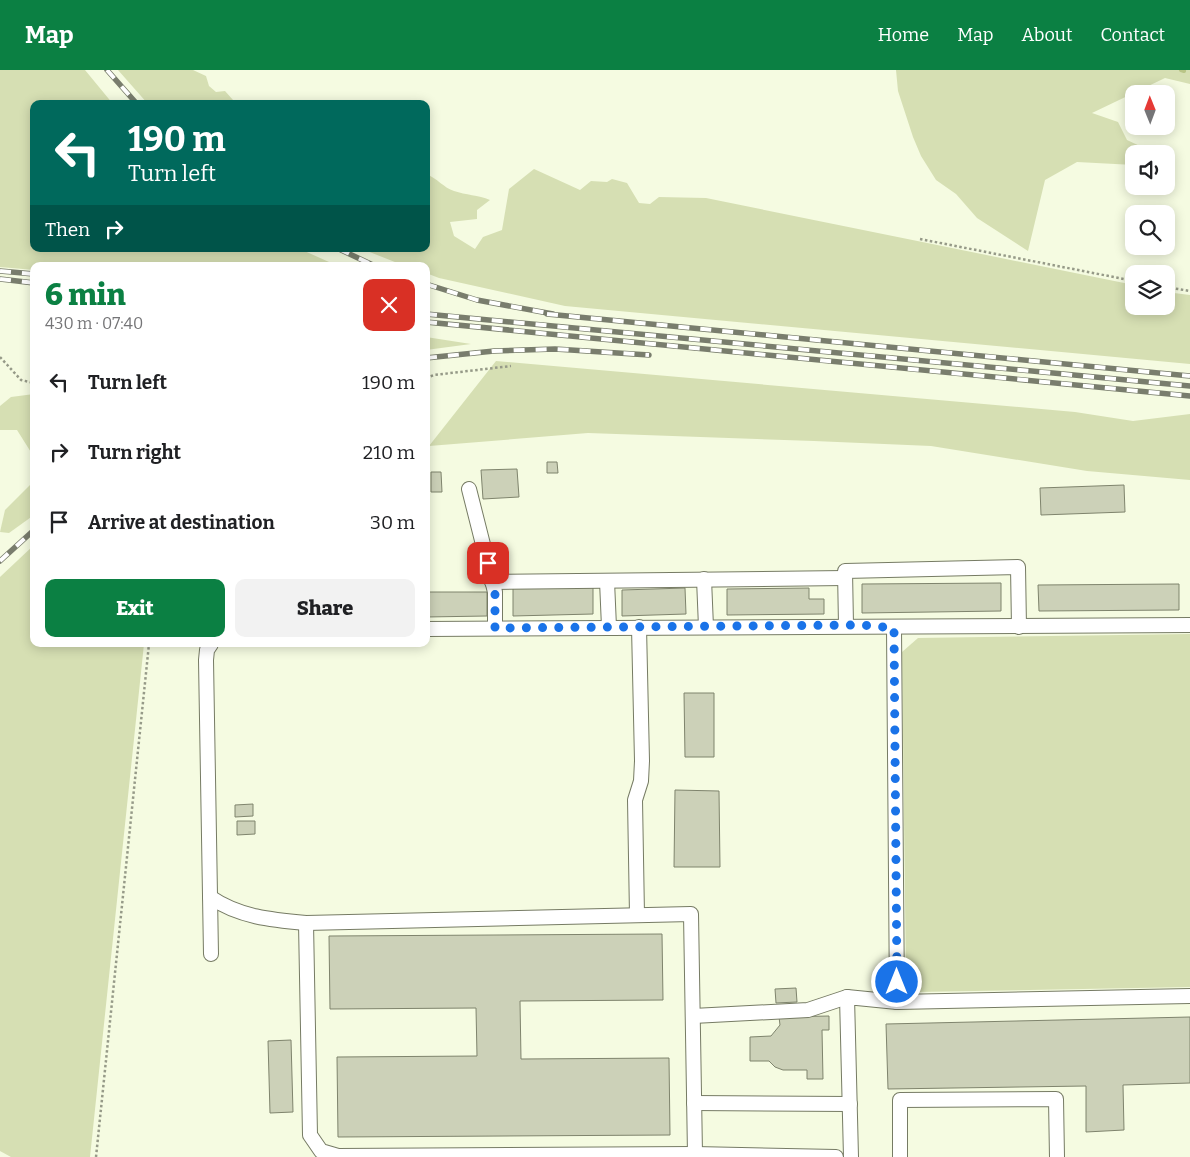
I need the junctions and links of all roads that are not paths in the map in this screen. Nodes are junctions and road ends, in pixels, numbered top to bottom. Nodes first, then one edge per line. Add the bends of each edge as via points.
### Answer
1 (469, 489) dead end
2 (845, 578) junction
3 (607, 580) junction
4 (704, 580) junction
5 (492, 582) junction
6 (846, 625) junction
7 (1190, 625) edge
8 (639, 627) junction
9 (706, 627) junction
10 (1019, 627) junction
11 (495, 628) junction
12 (609, 628) junction
13 (894, 628) junction
14 (430, 629) edge
15 (208, 647) edge
16 (210, 897) junction
17 (638, 915) junction
18 (306, 923) junction
19 (211, 954) dead end
20 (1190, 996) edge
21 (847, 997) junction
22 (897, 1002) junction
23 (693, 1016) junction
24 (694, 1103) junction
25 (850, 1104) junction
26 (695, 1154) junction
27 (836, 1157) edge
28 (851, 1157) edge
29 (900, 1157) edge
30 (1057, 1157) edge

1 - 5 lane
2 - 4 lane
2 - 6 lane
2 - 10 lane via 845,571 1018,567
3 - 4 lane
3 - 5 lane
3 - 12 lane
4 - 9 lane
5 - 11 lane
6 - 9 lane
6 - 13 lane
7 - 10 lane
8 - 9 lane
8 - 12 lane
8 - 17 lane via 642,761 641,781 635,800
10 - 13 lane
11 - 12 lane
11 - 14 lane
13 - 22 lane
15 - 16 lane via 206,660
16 - 18 lane via 225,907 246,914
16 - 19 lane
17 - 18 lane
17 - 23 lane via 691,914
18 - 26 lane via 310,1135 321,1151 338,1156
20 - 22 lane
21 - 22 lane
21 - 23 lane via 808,1010
21 - 25 lane
23 - 24 lane
24 - 25 lane
24 - 26 lane
25 - 28 lane
26 - 27 lane
29 - 30 lane via 900,1100 1056,1099

